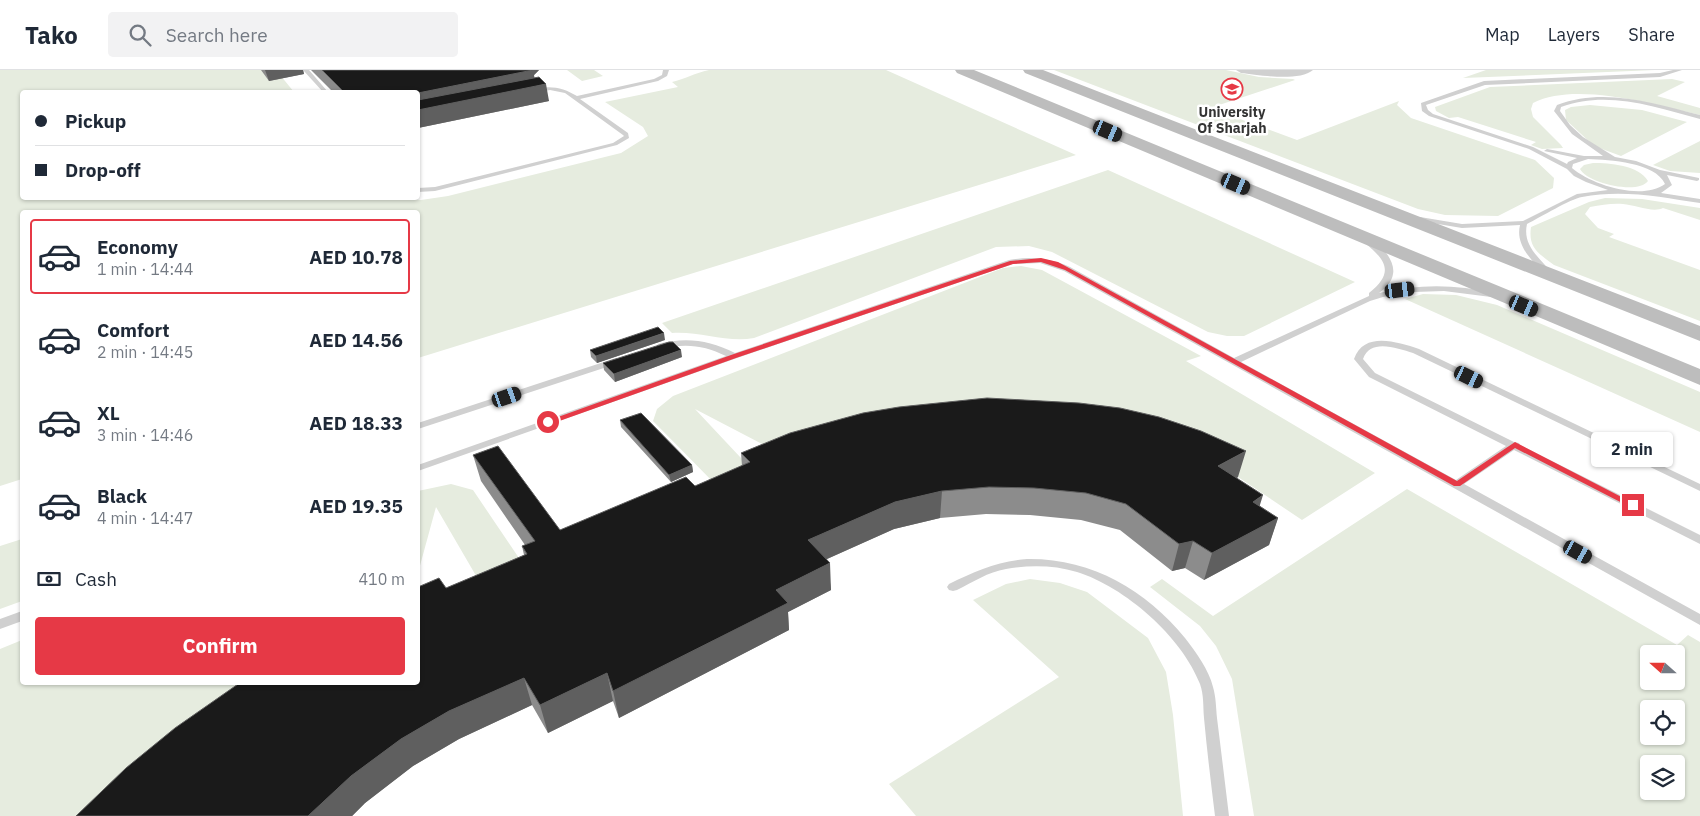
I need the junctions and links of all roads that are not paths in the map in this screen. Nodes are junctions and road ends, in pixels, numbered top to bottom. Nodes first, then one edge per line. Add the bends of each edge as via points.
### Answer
1 (306, 70) edge
2 (666, 70) edge
3 (962, 70) edge
4 (1030, 70) edge
5 (1240, 70) edge
6 (1308, 70) edge
7 (1679, 70) edge
8 (324, 90) edge
9 (524, 93) edge
10 (576, 98) junction
11 (1700, 117) edge
12 (1586, 144) junction
13 (1531, 148) junction
14 (1587, 158) junction
15 (1613, 159) junction
16 (1569, 168) junction
17 (1655, 171) junction
18 (1578, 177) junction
19 (1699, 179) edge
20 (1669, 184) junction
21 (420, 190) edge
22 (1622, 191) junction
23 (1644, 193) junction
24 (1579, 195) junction
25 (1700, 200) edge
26 (1397, 214) junction
27 (1524, 223) junction
28 (1363, 238) junction
29 (1550, 275) junction
30 (1507, 298) junction
31 (1367, 299) junction
32 (1700, 334) edge
33 (650, 350) edge
34 (734, 356) junction
35 (622, 359) edge
36 (1233, 362) junction
37 (1700, 378) edge
38 (420, 425) edge
39 (1515, 445) junction
40 (420, 467) edge
41 (1457, 484) junction
42 (1700, 488) edge
43 (1700, 540) edge
44 (953, 587) dead end
45 (20, 617) edge
46 (1700, 620) edge
47 (0, 624) edge
48 (1222, 816) edge

1 - 8 lane
2 - 10 lane via 664,76 656,80
3 - 28 street
4 - 26 street
5 - 6 street via 1278,74
7 - 13 lane via 1660,75 1484,83 1423,104 1431,115
9 - 10 lane via 557,89
10 - 21 lane via 626,134 625,139 435,189
11 - 12 lane via 1652,105 1613,100 1578,100 1559,106 1560,118
12 - 14 lane
12 - 15 lane
13 - 14 lane
13 - 16 lane
14 - 15 lane
14 - 16 lane via 1570,163
15 - 17 lane
16 - 18 lane
17 - 19 lane
17 - 20 lane
18 - 22 lane
18 - 24 lane via 1582,183
19 - 20 lane
20 - 23 lane via 1662,191
20 - 25 lane
22 - 23 lane
22 - 24 lane
23 - 25 lane
24 - 27 lane
26 - 27 lane via 1462,226
26 - 29 street
27 - 29 lane via 1523,242
28 - 30 street
28 - 31 lane via 1384,256 1390,275 1387,284
29 - 32 street
30 - 31 lane via 1438,288 1400,290
30 - 37 street
31 - 36 lane
33 - 34 lane via 690,341 714,346
34 - 36 lane via 1026,260 1056,263
34 - 40 lane
35 - 38 lane
36 - 41 lane
39 - 41 lane
39 - 42 lane via 1372,375 1358,359 1359,352 1375,344 1402,346 1416,351
39 - 43 lane
41 - 46 lane
44 - 48 lane via 1004,565 1032,562 1062,565 1091,573 1118,586 1162,622 1195,662 1206,686
45 - 47 lane

